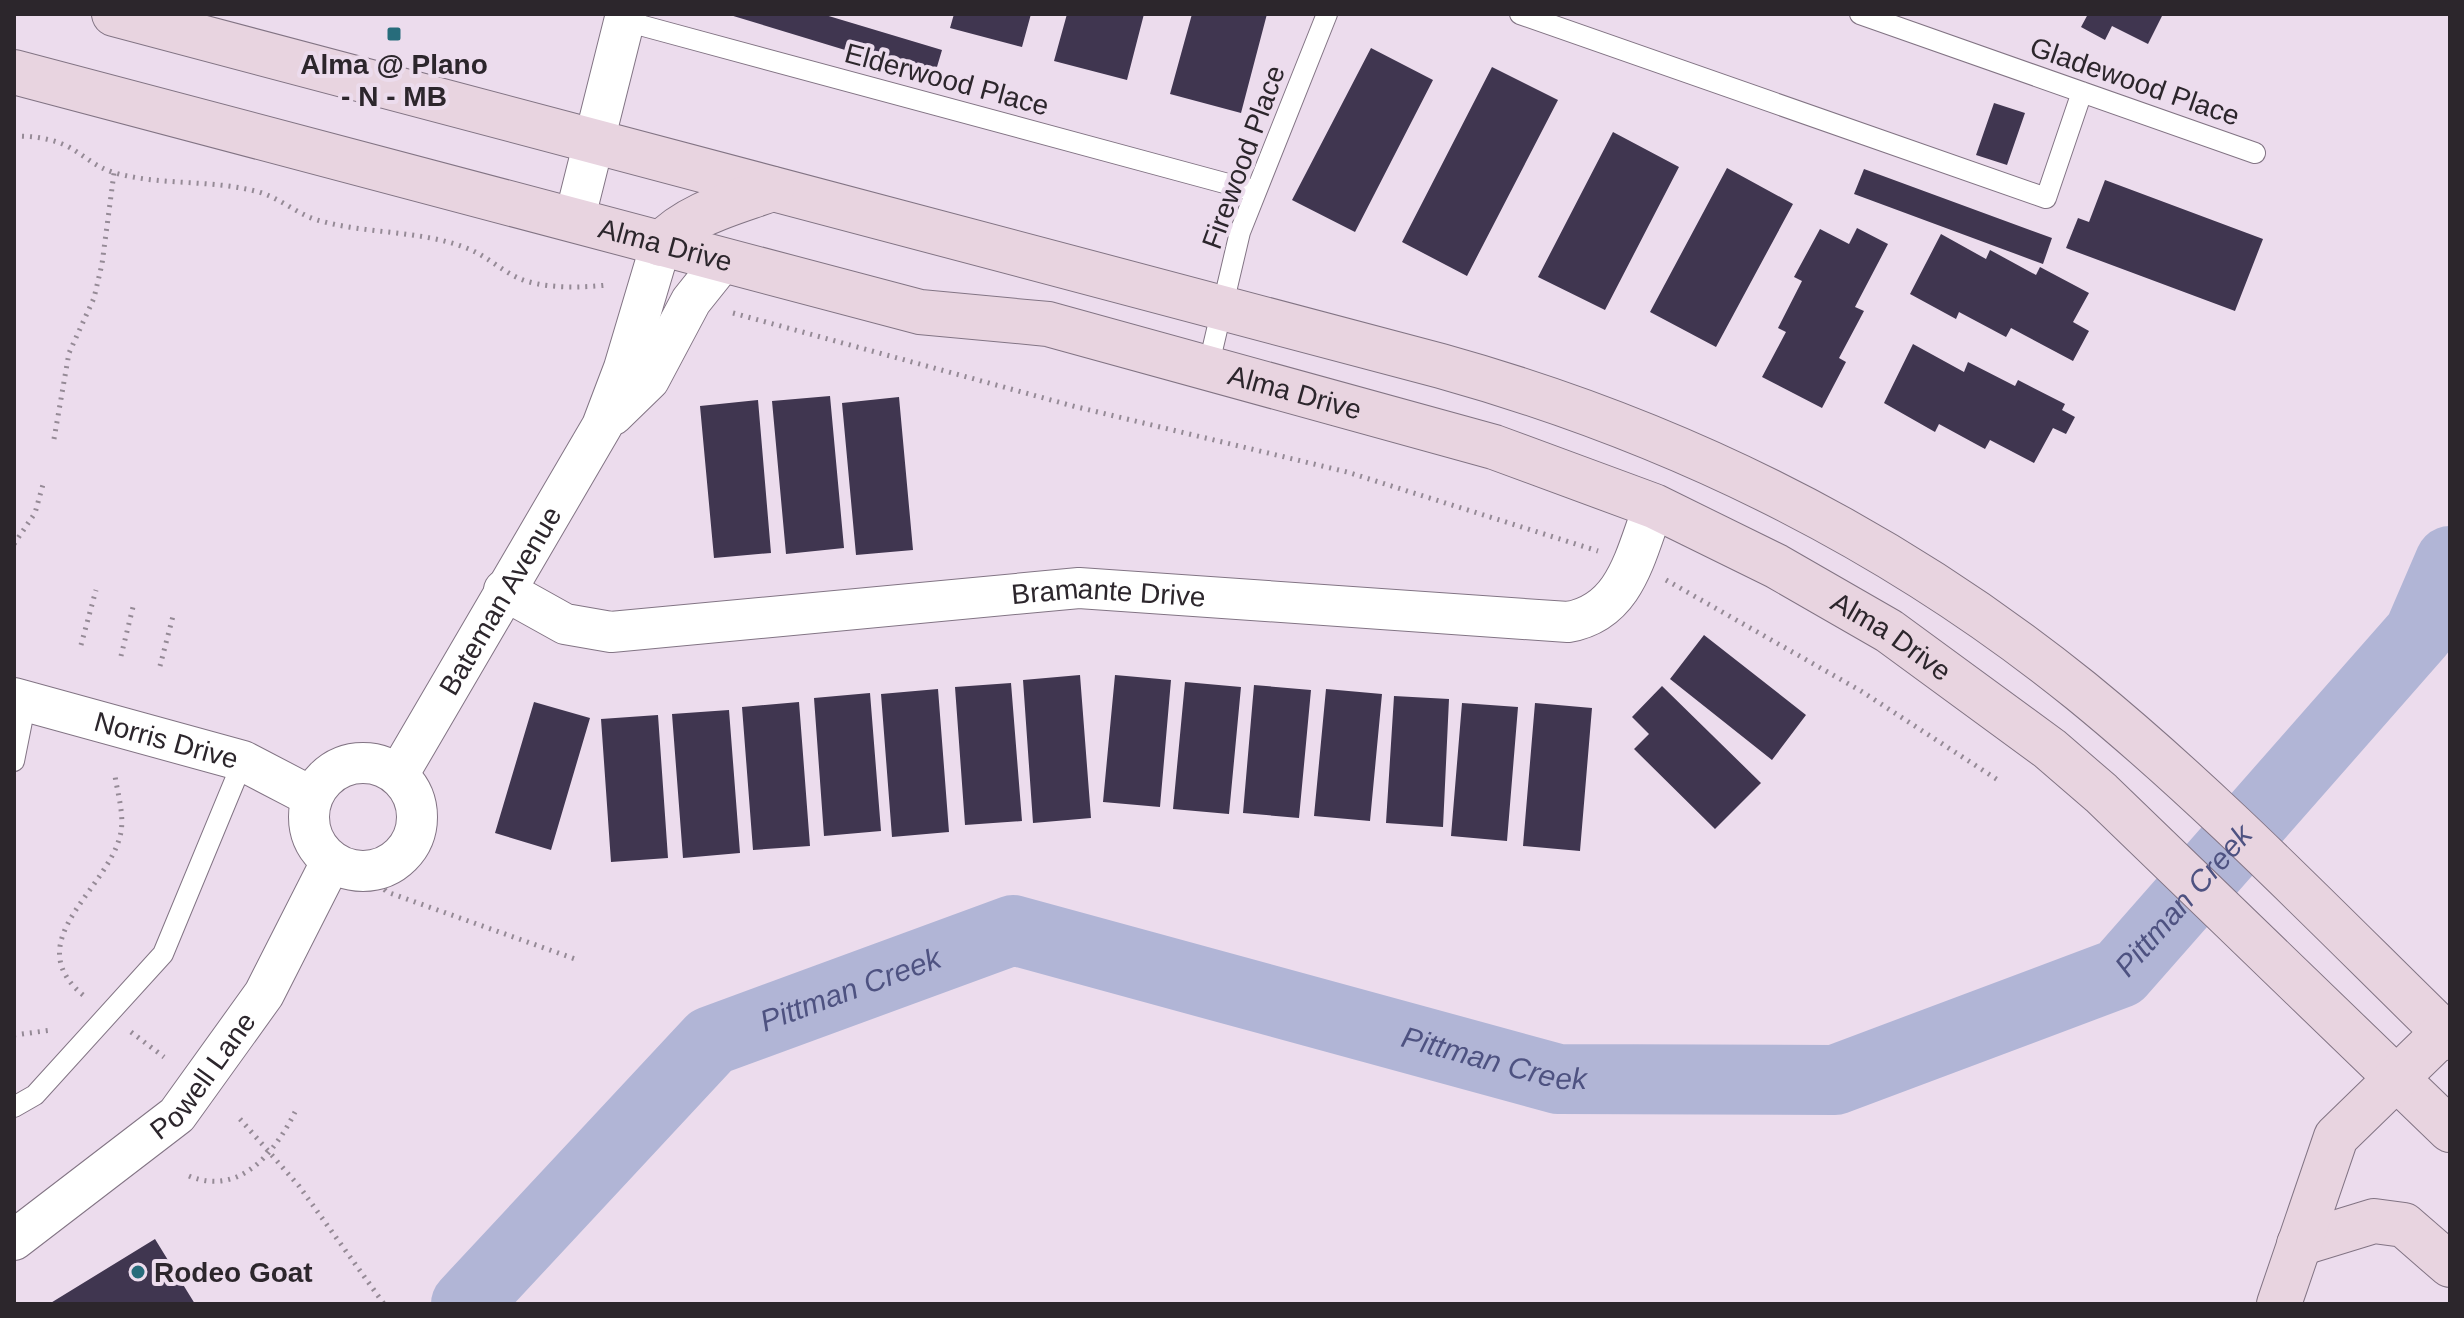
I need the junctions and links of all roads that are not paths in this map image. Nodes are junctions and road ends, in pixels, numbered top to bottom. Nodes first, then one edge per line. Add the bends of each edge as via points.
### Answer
1 (114, 14) edge
2 (1327, 14) edge
3 (1520, 14) edge
4 (1860, 14) edge
5 (626, 18) edge
6 (14, 72) edge
7 (2082, 92) junction
8 (593, 142) junction
9 (2255, 153) dead end
10 (772, 189) junction
11 (1254, 191) junction
12 (574, 221) junction
13 (661, 244) junction
14 (723, 261) junction
15 (1224, 308) junction
16 (1208, 368) junction
17 (602, 426) junction
18 (1654, 506) junction
19 (504, 590) junction
20 (20, 699) edge
21 (14, 761) edge
22 (243, 761) junction
23 (398, 775) junction
24 (312, 797) junction
25 (349, 867) junction
26 (2447, 1035) edge
27 (2397, 1078) junction
28 (14, 1107) edge
29 (2450, 1130) edge
30 (14, 1240) edge
31 (2299, 1244) junction
32 (2450, 1265) edge
33 (2279, 1304) edge

1 - 8 main road
2 - 11 lane, Firewood Place
3 - 7 lane via 2046,198
4 - 7 lane, Gladewood Place
5 - 8 street
5 - 11 lane, Elderwood Place
6 - 12 main road, Alma Drive
7 - 9 lane, Gladewood Place
8 - 10 main road
8 - 12 street
10 - 13 main road via 695,218
10 - 15 main road
11 - 15 lane, Firewood Place
12 - 13 main road, Alma Drive
13 - 14 main road, Alma Drive
13 - 17 street, Bateman Avenue
14 - 16 main road, Alma Drive via 920,312 1048,324
14 - 17 street, Bateman Avenue via 691,301 649,380
15 - 16 lane, Firewood Place
15 - 26 main road via 1496,381 1602,416 1807,509 1920,575 2006,634 2146,746
16 - 18 main road, Alma Drive via 1494,447
17 - 19 street, Bateman Avenue
18 - 19 street, Bramante Drive via 1616,595 1604,610 1568,622 1079,588 611,632 565,624
18 - 27 main road, Alma Drive via 1776,566 1889,631 1998,708 2101,793
19 - 23 street, Bateman Avenue
20 - 21 lane
20 - 22 street, Norris Drive
22 - 24 street, Norris Drive
22 - 28 lane via 163,954 35,1095
23 - 24 street via 366,763 349,765 333,772
23 - 25 street via 417,806 412,843 384,867
24 - 25 street via 311,834 319,849
25 - 30 street, Powell Lane via 177,1115
26 - 27 main road
27 - 29 main road, Alma Drive
27 - 31 main road via 2336,1137
31 - 32 main road via 2374,1221 2404,1225
31 - 33 main road

